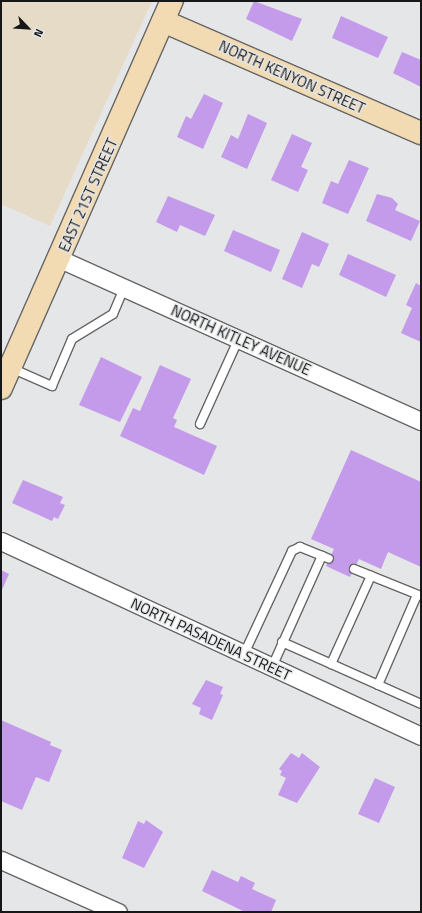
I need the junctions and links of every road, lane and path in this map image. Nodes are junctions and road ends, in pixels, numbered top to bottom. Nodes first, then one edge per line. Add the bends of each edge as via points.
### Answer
1 (168, 11) edge
2 (421, 134) edge
3 (60, 259) junction
4 (124, 288) junction
5 (239, 338) junction
6 (4, 378) edge
7 (421, 421) edge
8 (200, 424) dead end
9 (1, 541) edge
10 (354, 569) dead end
11 (371, 576) junction
12 (419, 595) edge
13 (282, 642) junction
14 (244, 654) junction
15 (331, 664) junction
16 (272, 667) junction
17 (378, 685) junction
18 (421, 703) edge
19 (421, 736) edge
20 (1, 860) edge
21 (118, 912) edge

1 - 2 main road, NORTH KENYON STREET
1 - 3 main road, EAST 21ST STREET
3 - 4 street, NORTH KITLEY AVENUE
3 - 6 main road, EAST 21ST STREET
4 - 5 street, NORTH KITLEY AVENUE
4 - 6 lane via 113,314 72,339 52,386
5 - 7 street, NORTH KITLEY AVENUE
5 - 8 lane
9 - 14 street, NORTH PASADENA STREET
10 - 11 lane
11 - 12 lane
11 - 15 lane
12 - 17 lane
13 - 14 lane via 326,558 300,547 292,551
13 - 15 lane
13 - 16 lane
14 - 16 street, NORTH PASADENA STREET
15 - 17 lane
16 - 19 street, NORTH PASADENA STREET
17 - 18 lane
20 - 21 street

